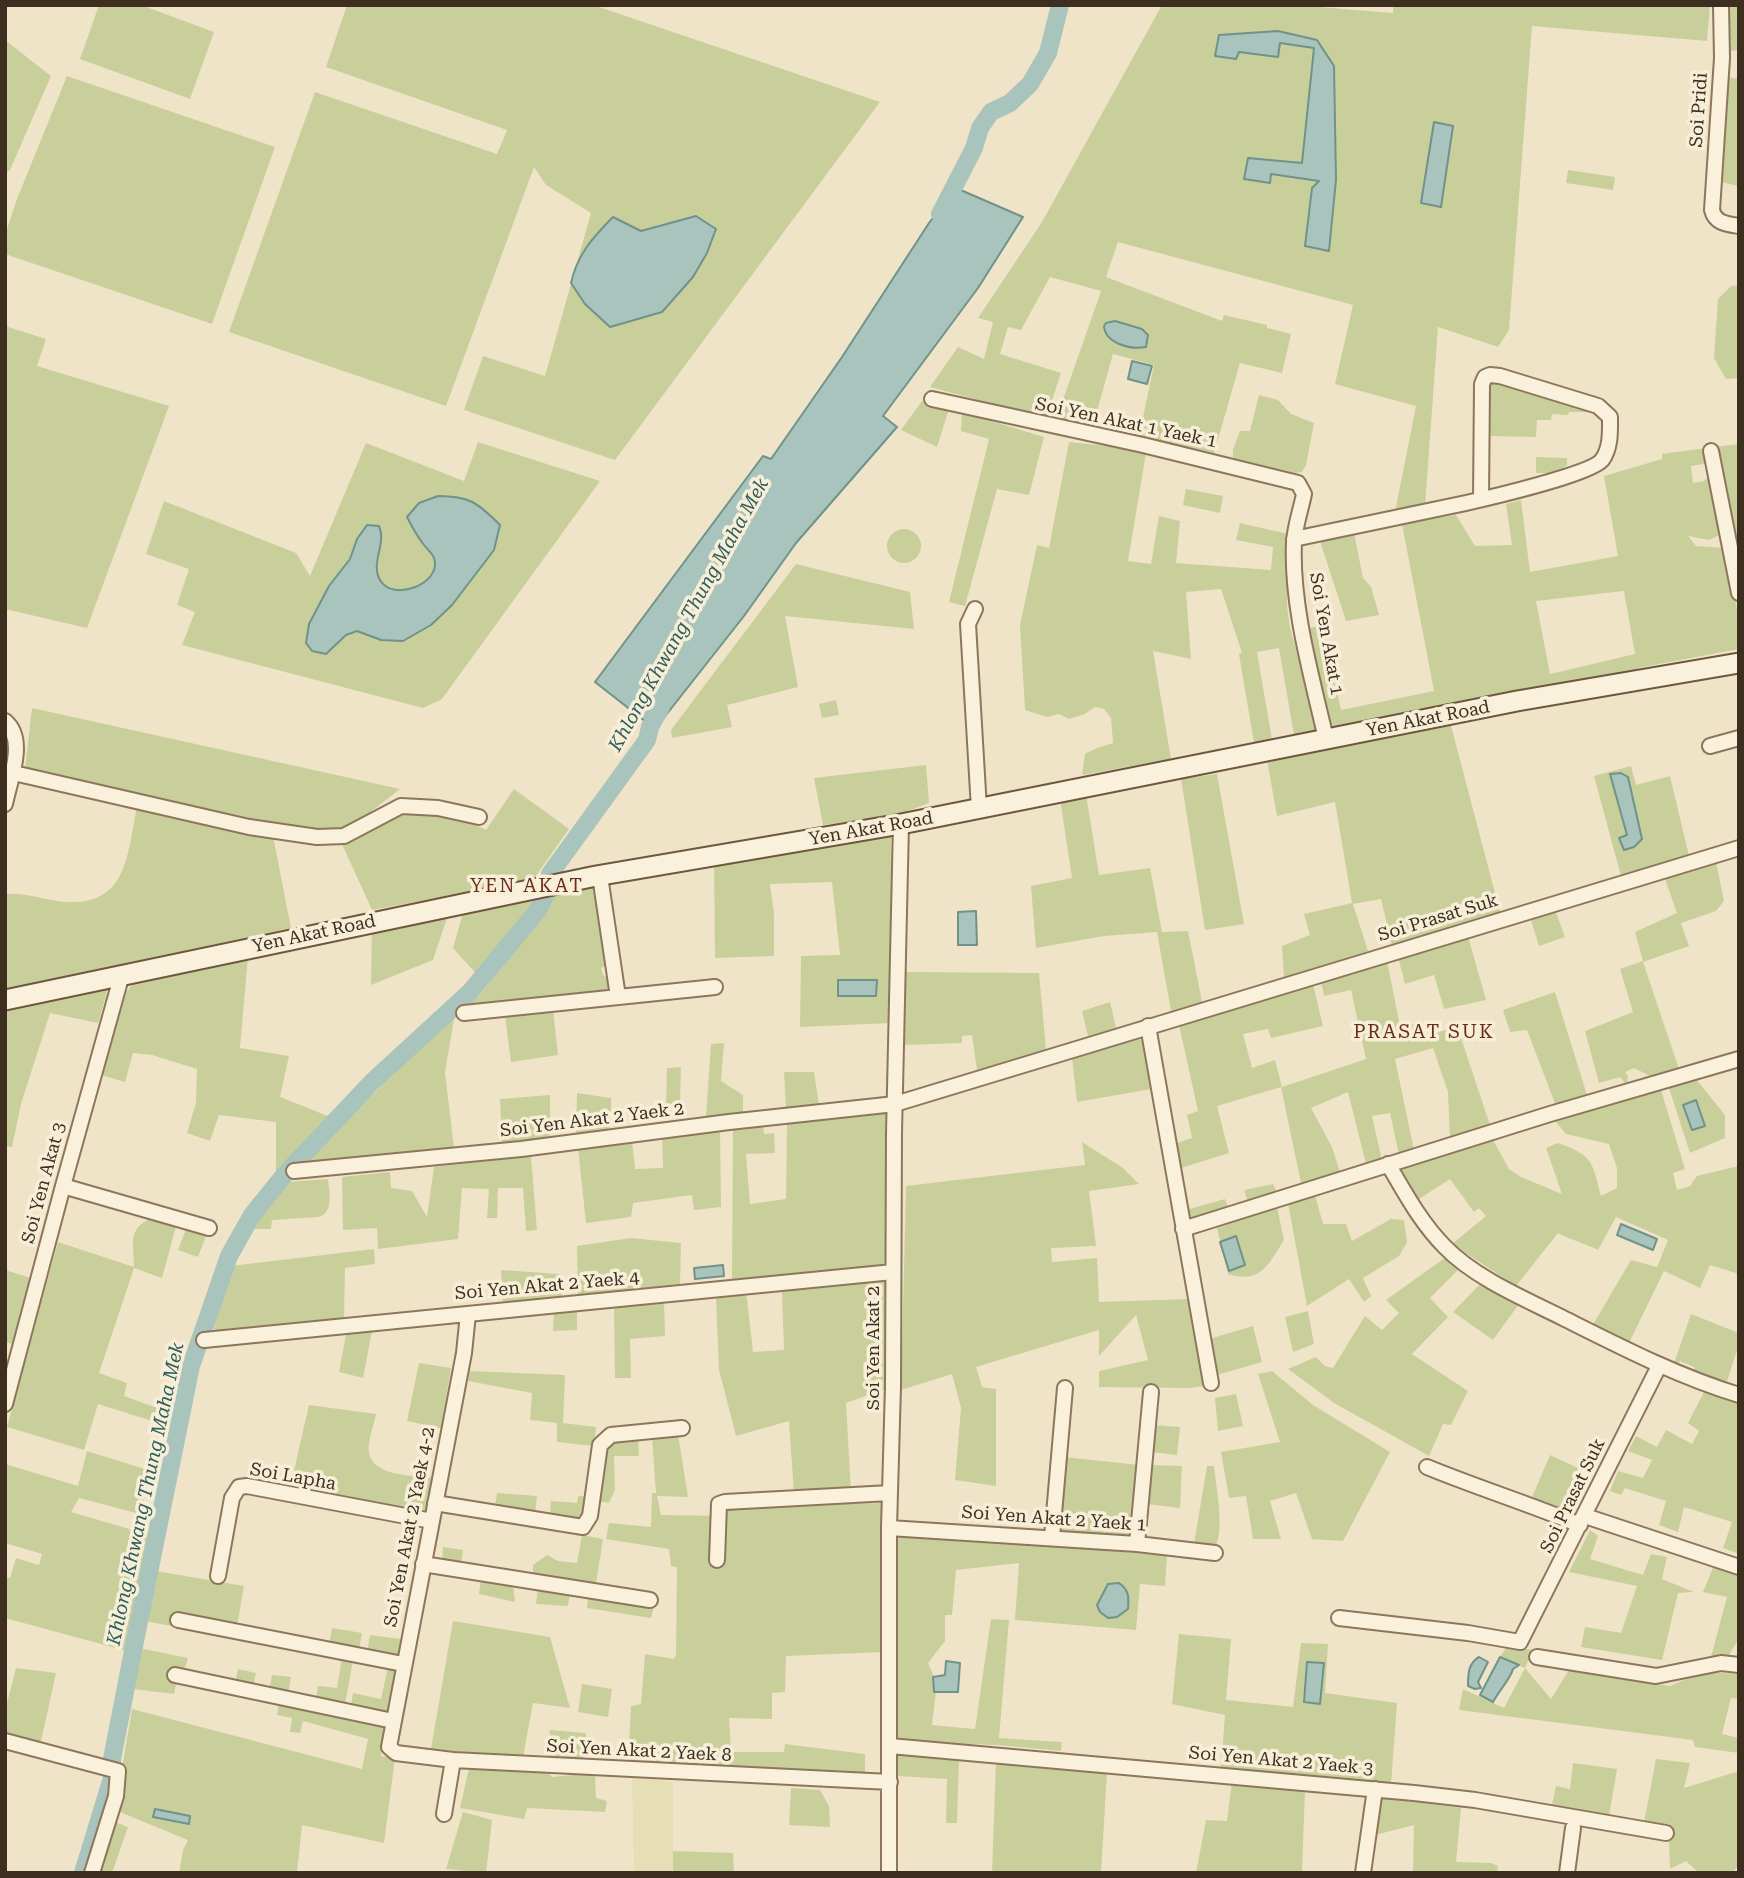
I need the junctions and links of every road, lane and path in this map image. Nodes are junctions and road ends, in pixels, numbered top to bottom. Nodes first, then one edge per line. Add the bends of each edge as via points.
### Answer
1 (1721, 5) edge
2 (1739, 226) edge
3 (932, 399) dead end
4 (1711, 451) dead end
5 (1304, 494) joint
6 (1481, 499) junction
7 (1294, 539) junction
8 (1739, 593) edge
9 (975, 609) dead end
10 (1739, 663) edge
11 (5, 720) edge
12 (1739, 738) edge
13 (1326, 739) junction
14 (1710, 746) dead end
15 (8, 772) edge
16 (5, 804) edge
17 (979, 809) junction
18 (479, 817) dead end
19 (901, 824) junction
20 (1739, 848) edge
21 (600, 876) junction
22 (122, 974) junction
23 (715, 987) dead end
24 (618, 997) junction
25 (5, 1000) edge
26 (464, 1013) dead end
27 (1148, 1026) junction
28 (1739, 1059) edge
29 (895, 1104) junction
30 (1388, 1164) junction
31 (294, 1171) dead end
32 (63, 1186) junction
33 (209, 1228) dead end
34 (1183, 1229) junction
35 (893, 1272) junction
36 (467, 1314) junction
37 (204, 1340) dead end
38 (1658, 1366) junction
39 (1211, 1383) dead end
40 (1065, 1388) dead end
41 (1151, 1392) dead end
42 (1739, 1395) edge
43 (5, 1404) edge
44 (682, 1428) dead end
45 (1427, 1467) dead end
46 (890, 1493) junction
47 (435, 1503) junction
48 (432, 1521) junction
49 (1583, 1521) junction
50 (889, 1528) junction
51 (1052, 1537) junction
52 (1137, 1544) junction
53 (1215, 1553) dead end
54 (717, 1560) dead end
55 (423, 1564) junction
56 (1739, 1567) edge
57 (218, 1576) dead end
58 (650, 1600) dead end
59 (1339, 1618) dead end
60 (177, 1620) dead end
61 (1537, 1657) dead end
62 (403, 1664) junction
63 (1739, 1665) edge
64 (175, 1675) dead end
65 (393, 1721) junction
66 (5, 1741) edge
67 (890, 1746) junction
68 (389, 1747) joint
69 (453, 1760) junction
70 (890, 1782) junction
71 (1375, 1788) junction
72 (444, 1814) dead end
73 (1573, 1828) dead end
74 (1666, 1833) dead end
75 (92, 1873) edge
76 (889, 1873) edge
77 (1363, 1873) edge
78 (1567, 1873) edge

1 - 2 street, Soi Pridi via 1712,210 1721,223
3 - 5 street, Soi Yen Akat 1 Yaek 1 via 1287,478 1298,483
4 - 8 street
5 - 7 street, Soi Yen Akat 1
6 - 6 street via 1599,464 1609,439 1610,417 1598,406 1500,376 1485,377
6 - 7 street
7 - 13 street, Soi Yen Akat 1 via 1294,575
9 - 17 street via 968,624
10 - 13 street, Yen Akat Road
11 - 15 street via 16,735 16,752
12 - 14 street
13 - 17 street, Yen Akat Road
15 - 16 street
15 - 18 street via 249,827 317,837 344,836 401,806
17 - 19 street, Yen Akat Road
19 - 21 street, Yen Akat Road
19 - 29 street, Soi Yen Akat 2
20 - 27 street, Soi Prasat Suk
21 - 22 street, Yen Akat Road
21 - 24 street
22 - 25 street, Yen Akat Road
22 - 32 street, Soi Yen Akat 3
23 - 24 street
24 - 26 street
27 - 29 street, Soi Prasat Suk
27 - 34 street
28 - 30 street
29 - 31 street, Soi Yen Akat 2 Yaek 2
29 - 35 street, Soi Yen Akat 2
30 - 34 street
30 - 38 street via 1421,1219 1460,1261 1518,1296
32 - 33 street
32 - 43 street, Soi Yen Akat 3
34 - 39 street
35 - 36 street, Soi Yen Akat 2 Yaek 4
35 - 46 street, Soi Yen Akat 2
36 - 37 street, Soi Yen Akat 2 Yaek 4
36 - 47 street, Soi Yen Akat 2 Yaek 4-2 via 464,1353
38 - 42 street
38 - 49 street, Soi Prasat Suk
40 - 51 street
41 - 52 street
44 - 47 street via 604,1439 590,1516 583,1527
45 - 49 street via 1486,1492
46 - 50 street, Soi Yen Akat 2
46 - 54 street via 719,1504
47 - 48 street, Soi Yen Akat 2 Yaek 4-2
48 - 55 street, Soi Yen Akat 2 Yaek 4-2
48 - 57 street, Soi Lapha via 239,1487 232,1498
49 - 56 street
49 - 59 street, Soi Prasat Suk via 1520,1642
50 - 51 street, Soi Yen Akat 2 Yaek 1
50 - 67 street, Soi Yen Akat 2
51 - 52 street, Soi Yen Akat 2 Yaek 1
52 - 53 street, Soi Yen Akat 2 Yaek 1
55 - 58 street
55 - 62 street, Soi Yen Akat 2 Yaek 4-2
60 - 62 street
61 - 63 street via 1656,1676
62 - 65 street, Soi Yen Akat 2 Yaek 4-2
64 - 65 street
65 - 68 street, Soi Yen Akat 2 Yaek 4-2
66 - 75 street via 112,1768 119,1775
67 - 70 street, Soi Yen Akat 2
67 - 71 street, Soi Yen Akat 2 Yaek 3
68 - 69 street, Soi Yen Akat 2 Yaek 8 via 396,1753
69 - 70 street, Soi Yen Akat 2 Yaek 8
69 - 72 street
70 - 76 street, Soi Yen Akat 2
71 - 74 street, Soi Yen Akat 2 Yaek 3
71 - 77 street
73 - 78 street

